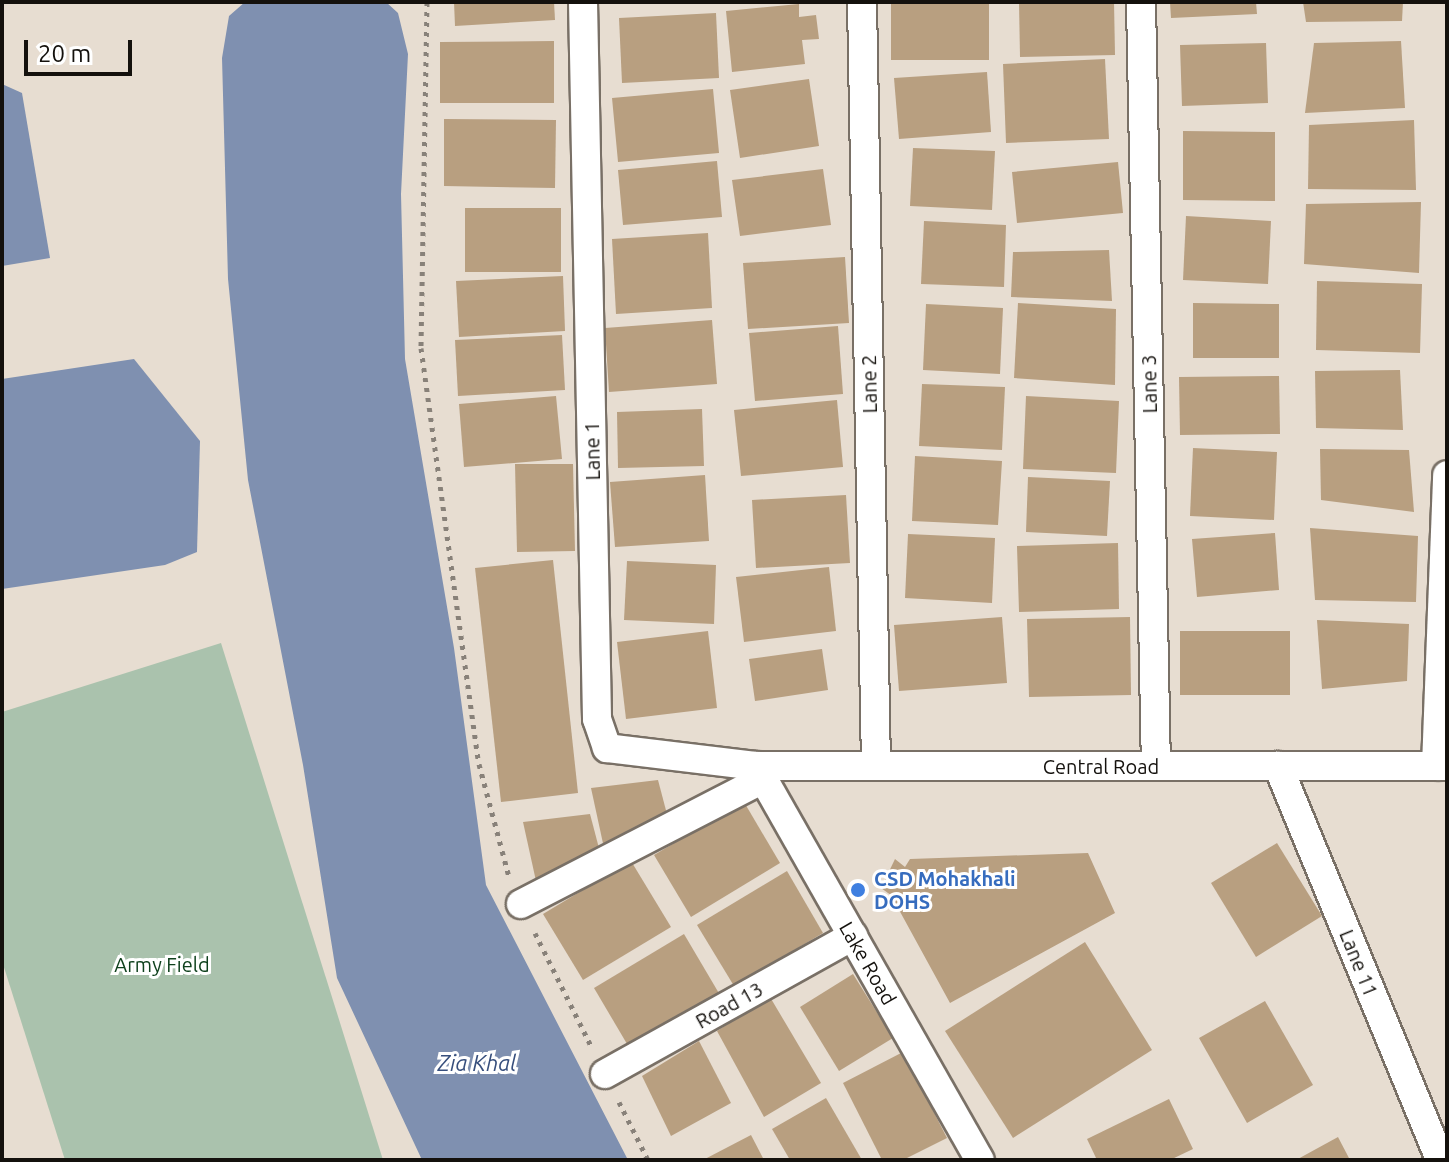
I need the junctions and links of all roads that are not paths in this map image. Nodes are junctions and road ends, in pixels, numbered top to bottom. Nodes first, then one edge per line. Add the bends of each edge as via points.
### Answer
1 (583, 2) edge
2 (862, 2) edge
3 (1141, 2) edge
4 (1447, 475) edge
5 (876, 765) junction
6 (1156, 766) junction
7 (1278, 766) junction
8 (1442, 766) edge
9 (760, 772) junction
10 (521, 904) road end
11 (853, 936) junction
12 (605, 1074) road end
13 (978, 1160) edge
14 (1440, 1160) edge

1 - 9 street, Lane 1 via 597,719 607,748
2 - 5 street, Lane 2
3 - 6 street, Lane 3
4 - 8 street
5 - 6 street, Central Road
5 - 9 street, Central Road
6 - 7 street, Central Road
7 - 8 street, Central Road
7 - 14 street, Lane 11
9 - 10 street
9 - 11 street, Lake Road
11 - 12 street, Road 13
11 - 13 street, Lake Road

